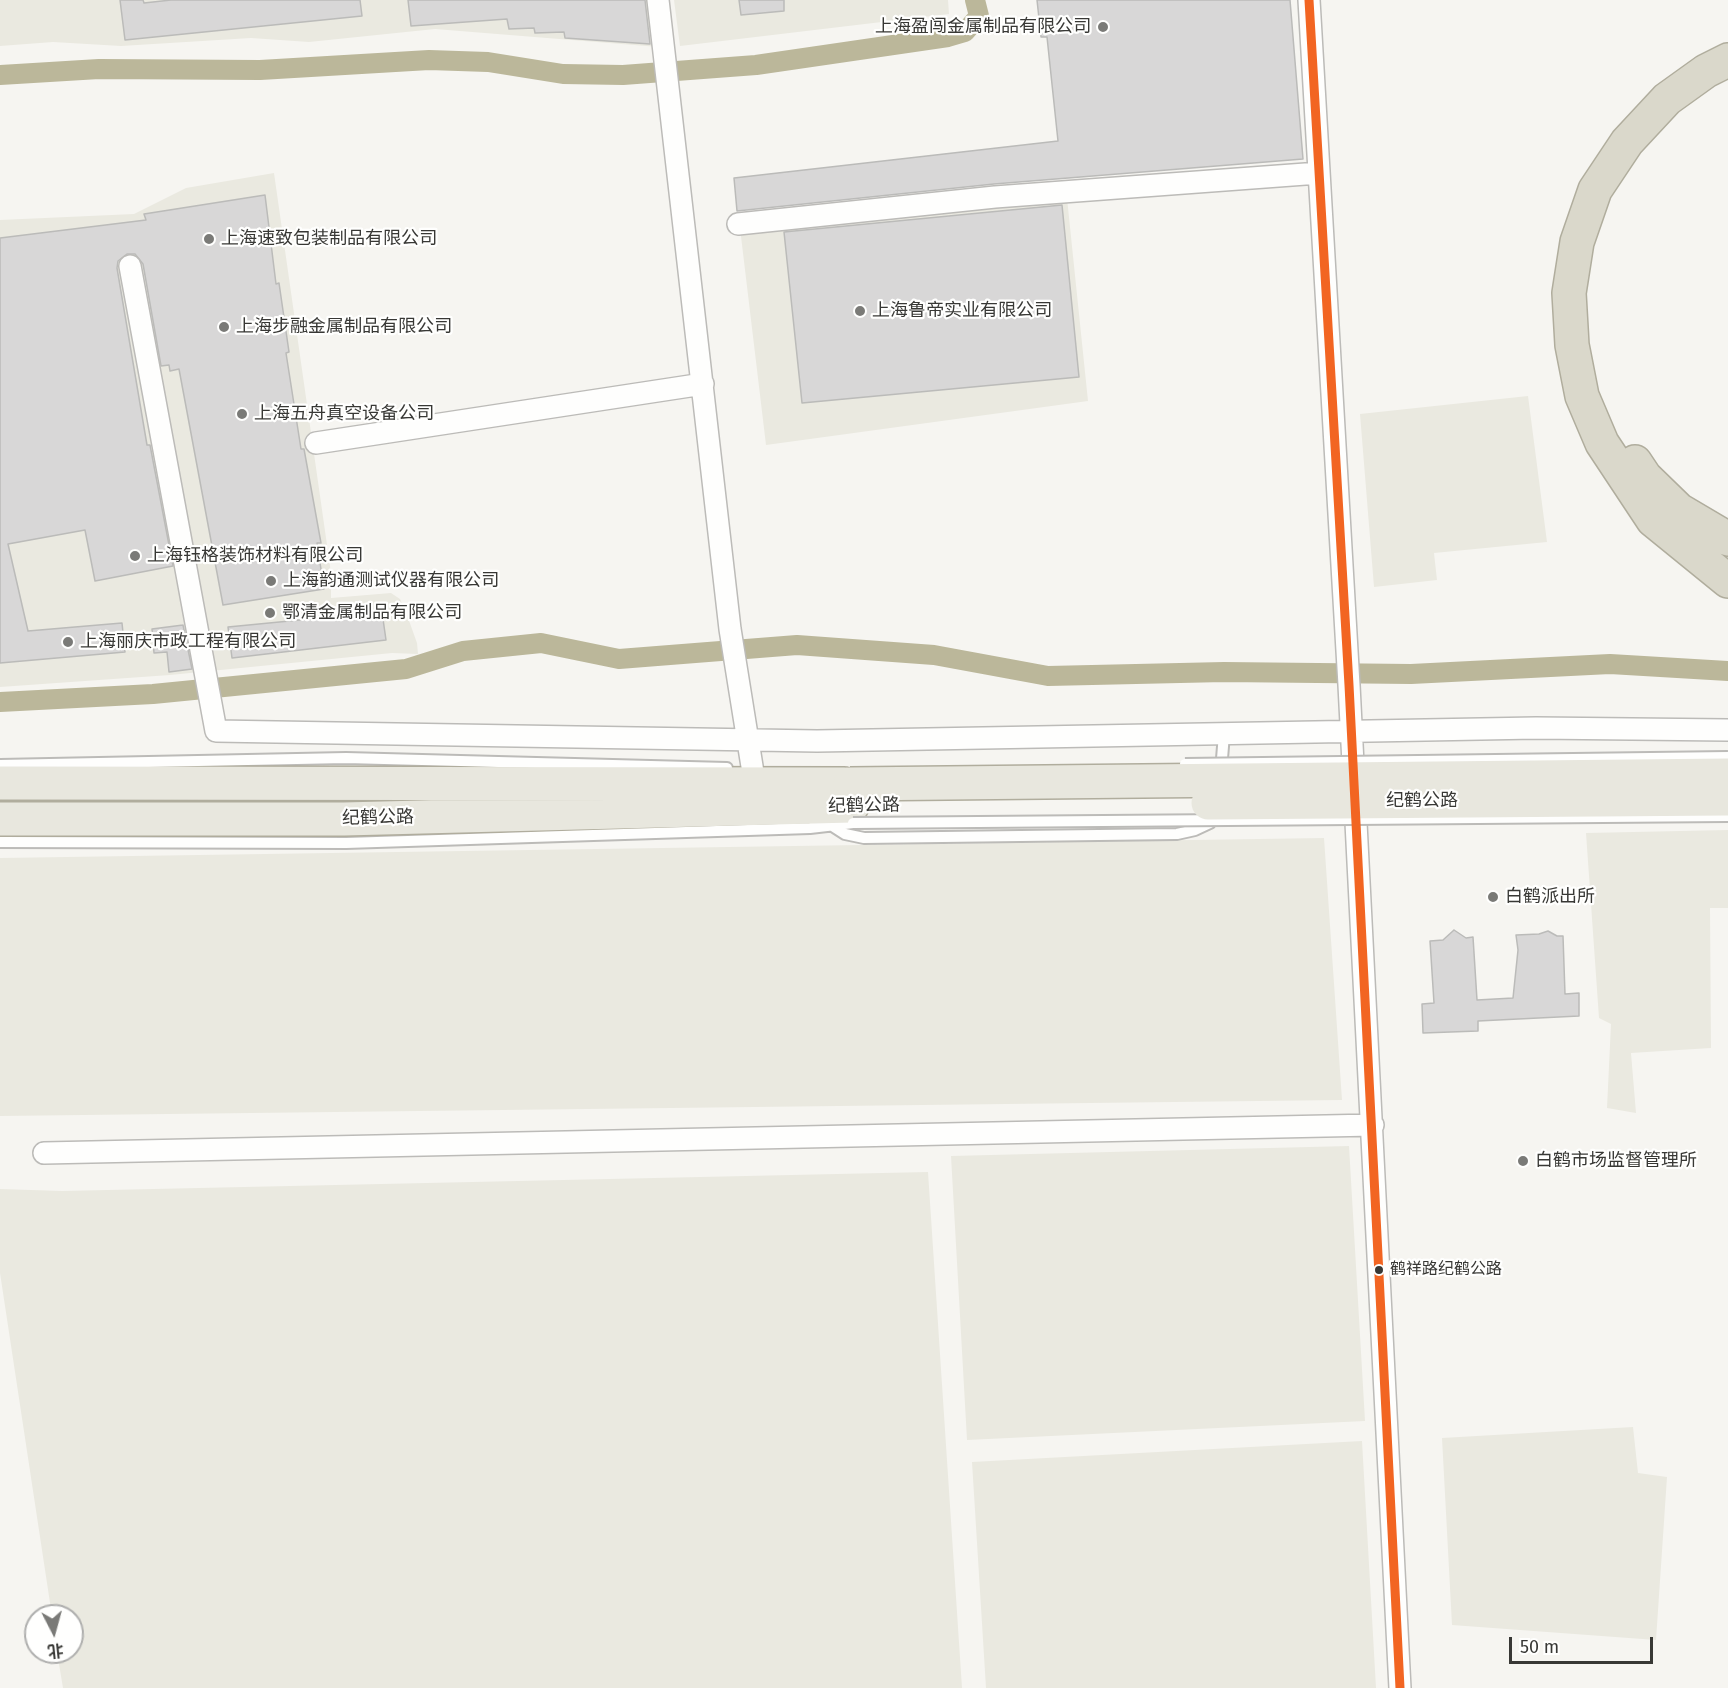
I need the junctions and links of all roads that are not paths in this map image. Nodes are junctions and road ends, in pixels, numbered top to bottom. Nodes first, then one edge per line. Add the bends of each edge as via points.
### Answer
1 (658, 0) edge
2 (1309, 0) edge
3 (1719, 73) edge
4 (1319, 173) junction
5 (738, 224) dead end
6 (130, 266) dead end
7 (703, 384) junction
8 (316, 442) dead end
9 (1728, 539) edge
10 (1728, 581) edge
11 (1728, 730) edge
12 (1352, 732) junction
13 (1224, 734) junction
14 (750, 740) junction
15 (1728, 757) edge
16 (1170, 764) dead end
17 (0, 765) edge
18 (346, 771) junction
19 (758, 774) junction
20 (1728, 774) edge
21 (0, 783) edge
22 (1728, 799) edge
23 (847, 810) junction
24 (1728, 816) edge
25 (0, 819) edge
26 (345, 831) junction
27 (0, 842) edge
28 (1373, 1125) junction
29 (44, 1153) dead end
30 (1400, 1688) edge

1 - 7 street
2 - 4 street
3 - 9 highway via 1639,149 1610,197 1593,246 1587,295 1589,344 1598,392 1619,436 1645,477 1679,510
3 - 10 highway via 1666,99 1627,142 1595,190 1577,243 1569,293 1572,345 1582,396 1602,443 1653,520
4 - 5 street via 995,197
4 - 12 street
6 - 14 street via 216,731
7 - 8 street
7 - 14 street via 730,629
11 - 12 street via 1536,728
12 - 13 street
12 - 28 street
13 - 14 street
13 - 23 lane via 1217,813 1210,823 1177,834 864,837 845,834
14 - 19 street
15 - 16 lane, bridge
17 - 18 lane
18 - 19 main road, 纪鹤公路
18 - 21 main road, 纪鹤公路
19 - 23 main road, 纪鹤公路
20 - 23 main road, 纪鹤公路, bridge
22 - 23 main road, 纪鹤公路, bridge
23 - 24 lane, bridge
23 - 26 main road, 纪鹤公路
25 - 26 main road, 纪鹤公路
26 - 27 lane
28 - 29 street
28 - 30 street

